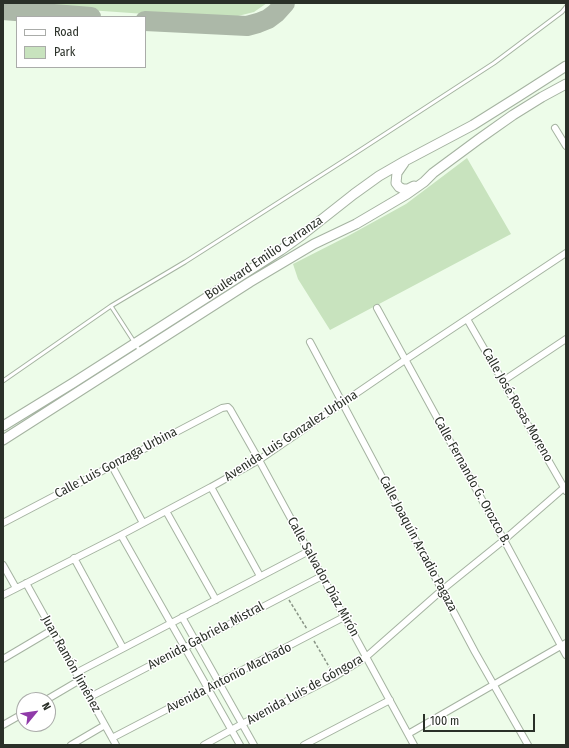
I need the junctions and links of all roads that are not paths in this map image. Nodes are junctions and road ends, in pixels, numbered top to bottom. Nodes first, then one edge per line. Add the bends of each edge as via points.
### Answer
1 (566, 7) edge
2 (565, 66) edge
3 (566, 84) edge
4 (555, 128) dead end
5 (566, 146) edge
6 (406, 160) junction
7 (424, 182) junction
8 (566, 253) edge
9 (111, 306) junction
10 (377, 308) dead end
11 (467, 319) junction
12 (566, 339) edge
13 (310, 342) dead end
14 (135, 344) junction
15 (141, 352) junction
16 (405, 360) junction
17 (3, 381) edge
18 (503, 381) junction
19 (343, 403) junction
20 (230, 409) joint
21 (3, 426) edge
22 (3, 440) edge
23 (259, 460) junction
24 (112, 466) junction
25 (211, 487) junction
26 (565, 488) edge
27 (166, 511) junction
28 (3, 523) edge
29 (143, 523) junction
30 (122, 534) junction
31 (504, 540) junction
32 (309, 551) junction
33 (74, 558) junction
34 (3, 564) edge
35 (260, 576) junction
36 (322, 576) junction
37 (26, 583) junction
38 (16, 588) junction
39 (442, 590) junction
40 (3, 595) edge
41 (216, 600) junction
42 (182, 617) junction
43 (344, 617) junction
44 (171, 623) junction
45 (52, 630) junction
46 (196, 642) junction
47 (564, 645) edge
48 (123, 648) junction
49 (185, 648) junction
50 (566, 655) edge
51 (366, 657) junction
52 (3, 659) edge
53 (76, 673) junction
54 (80, 680) junction
55 (219, 683) junction
56 (494, 685) junction
57 (208, 688) junction
58 (56, 694) edge
59 (90, 697) junction
60 (390, 700) junction
61 (16, 718) edge
62 (242, 724) junction
63 (3, 725) edge
64 (105, 725) junction
65 (232, 730) junction
66 (408, 734) junction
67 (112, 738) junction
68 (71, 745) edge
69 (116, 745) edge
70 (204, 745) edge
71 (240, 745) edge
72 (254, 745) edge
73 (304, 745) edge
74 (414, 745) edge
75 (528, 745) edge

1 - 9 lane via 487,67 185,262
2 - 6 street, Boulevard Emilio Carranza via 473,125
3 - 7 street, Boulevard Emilio Carranza via 513,115
4 - 5 street
6 - 7 street via 397,174 396,183 399,187 408,189
6 - 14 street, Boulevard Emilio Carranza via 379,176 281,250
7 - 15 street, Boulevard Emilio Carranza via 386,207 314,244 250,282
8 - 11 street, Avenida Luis Gonzalez Urbina
9 - 14 lane
9 - 17 lane
10 - 16 street, Calle Fernando G. Orozco B.
11 - 16 street, Avenida Luis Gonzalez Urbina
11 - 18 street, Calle José Rosas Moreno
12 - 18 street
13 - 19 street, Calle Joaquín Arcadio Pagaza
14 - 15 lane
14 - 21 street, Boulevard Emilio Carranza
15 - 22 street, Boulevard Emilio Carranza
16 - 19 street, Avenida Luis Gonzalez Urbina
16 - 31 street, Calle Fernando G. Orozco B.
18 - 26 street, Calle José Rosas Moreno
19 - 23 street, Avenida Luis Gonzalez Urbina
19 - 39 street, Calle Joaquín Arcadio Pagaza
20 - 23 street, Calle Salvador Díaz Mirón
20 - 24 street, Calle Luis Gonzaga Urbina via 222,408
23 - 25 street, Avenida Luis Gonzalez Urbina
23 - 32 street, Calle Salvador Díaz Mirón
24 - 28 street, Calle Luis Gonzaga Urbina
24 - 29 street
25 - 27 street, Avenida Luis Gonzalez Urbina
25 - 35 street
26 - 31 street, Avenida Luis de Góngora
27 - 29 street, Avenida Luis Gonzalez Urbina
27 - 41 street
29 - 30 street, Avenida Luis Gonzalez Urbina
30 - 33 street, Avenida Luis Gonzalez Urbina
30 - 44 street
31 - 39 street, Avenida Luis de Góngora
31 - 47 street, Calle Fernando G. Orozco B.
32 - 35 street
32 - 36 street, Calle Salvador Díaz Mirón
33 - 37 street, Avenida Luis Gonzalez Urbina
33 - 48 street
34 - 38 street
35 - 41 street
36 - 43 street, Calle Salvador Díaz Mirón
36 - 46 street, Avenida Gabriela Mistral
37 - 38 street, Avenida Luis Gonzalez Urbina
37 - 45 street, Juan Ramón Jiménez
38 - 40 street, Avenida Luis Gonzalez Urbina
39 - 51 street, Avenida Luis de Góngora
39 - 56 street, Calle Joaquín Arcadio Pagaza
41 - 42 street
42 - 44 street
42 - 46 street
43 - 51 street, Calle Salvador Díaz Mirón
43 - 55 street, Avenida Antonio Machado
44 - 48 street
44 - 49 street
45 - 52 street
45 - 53 street, Juan Ramón Jiménez
46 - 49 street, Avenida Gabriela Mistral
46 - 55 street
47 - 50 street, Calle Fernando G. Orozco B.
47 - 56 street
48 - 53 street
49 - 57 street
49 - 59 street, Avenida Gabriela Mistral
51 - 60 street, Calle Salvador Díaz Mirón
51 - 62 street, Avenida Luis de Góngora via 334,677
53 - 54 street, Juan Ramón Jiménez
54 - 58 street
54 - 59 street, Juan Ramón Jiménez
55 - 57 street, Avenida Antonio Machado
55 - 62 street
56 - 66 street
56 - 75 street, Calle Joaquín Arcadio Pagaza
57 - 65 street
57 - 67 street, Avenida Antonio Machado
59 - 64 street, Juan Ramón Jiménez
60 - 66 street, Calle Salvador Díaz Mirón
60 - 73 street
61 - 63 street
62 - 65 street, Avenida Luis de Góngora
62 - 72 street
64 - 67 street, Juan Ramón Jiménez
64 - 68 street
65 - 70 street, Avenida Luis de Góngora
65 - 71 street
66 - 74 street, Calle Salvador Díaz Mirón
67 - 69 street, Juan Ramón Jiménez

